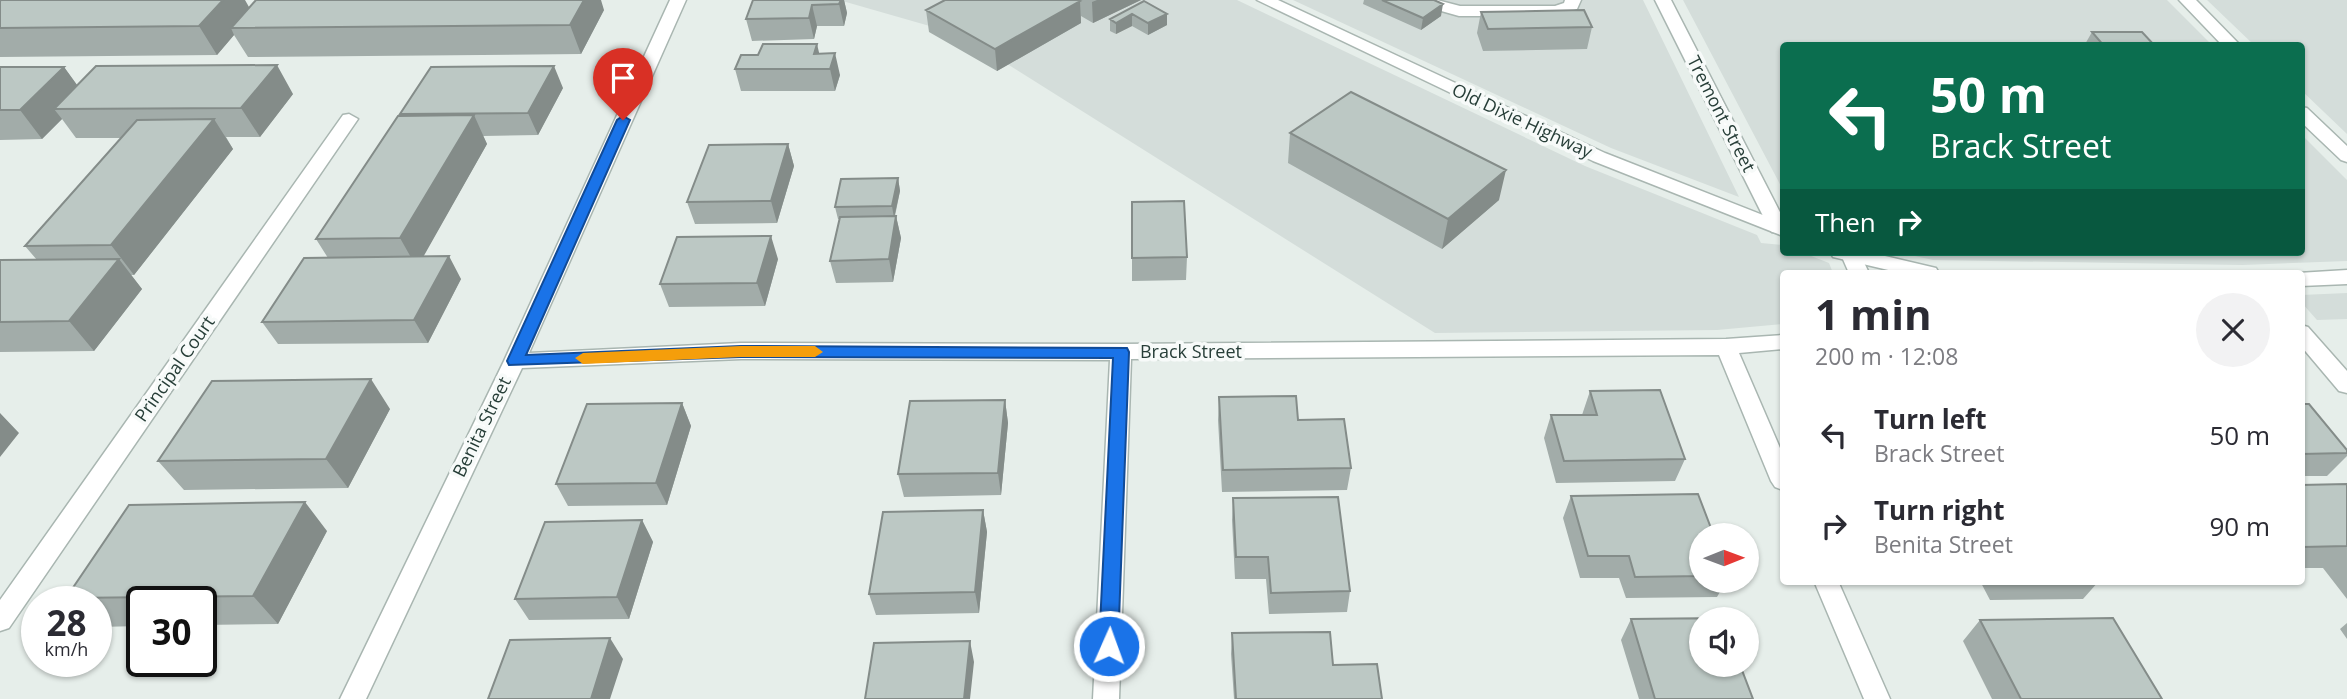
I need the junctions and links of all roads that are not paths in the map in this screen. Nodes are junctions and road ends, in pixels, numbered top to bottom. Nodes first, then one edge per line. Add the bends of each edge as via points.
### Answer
1 (678, 0) edge
2 (1265, 0) edge
3 (1419, 0) edge
4 (1573, 0) edge
5 (1663, 0) edge
6 (2187, 0) edge
7 (2230, 42) edge
8 (2305, 116) edge
9 (349, 119) dead end
10 (2347, 156) edge
11 (1780, 227) edge
12 (1780, 229) edge
13 (1851, 261) edge
14 (1910, 270) edge
15 (2347, 277) edge
16 (2305, 279) edge
17 (2305, 337) edge
18 (1780, 342) edge
19 (1726, 347) junction
20 (1121, 352) junction
21 (515, 361) junction
22 (2347, 385) edge
23 (1780, 474) edge
24 (1828, 585) edge
25 (0, 620) edge
26 (353, 699) edge
27 (1106, 699) edge
28 (1877, 699) edge

1 - 21 street, Benita Street
2 - 12 street, Old Dixie Highway via 1599,157
3 - 4 street via 1459,11 1556,11 1571,6
5 - 11 street, Tremont Street
6 - 7 street
8 - 10 street
9 - 25 street, Principal Court
13 - 14 street
15 - 16 street
17 - 22 street
18 - 19 street, Brack Street
19 - 20 street, Brack Street
19 - 23 street
20 - 21 street, Brack Street via 741,351
20 - 27 street
21 - 26 street, Benita Street
24 - 28 street

